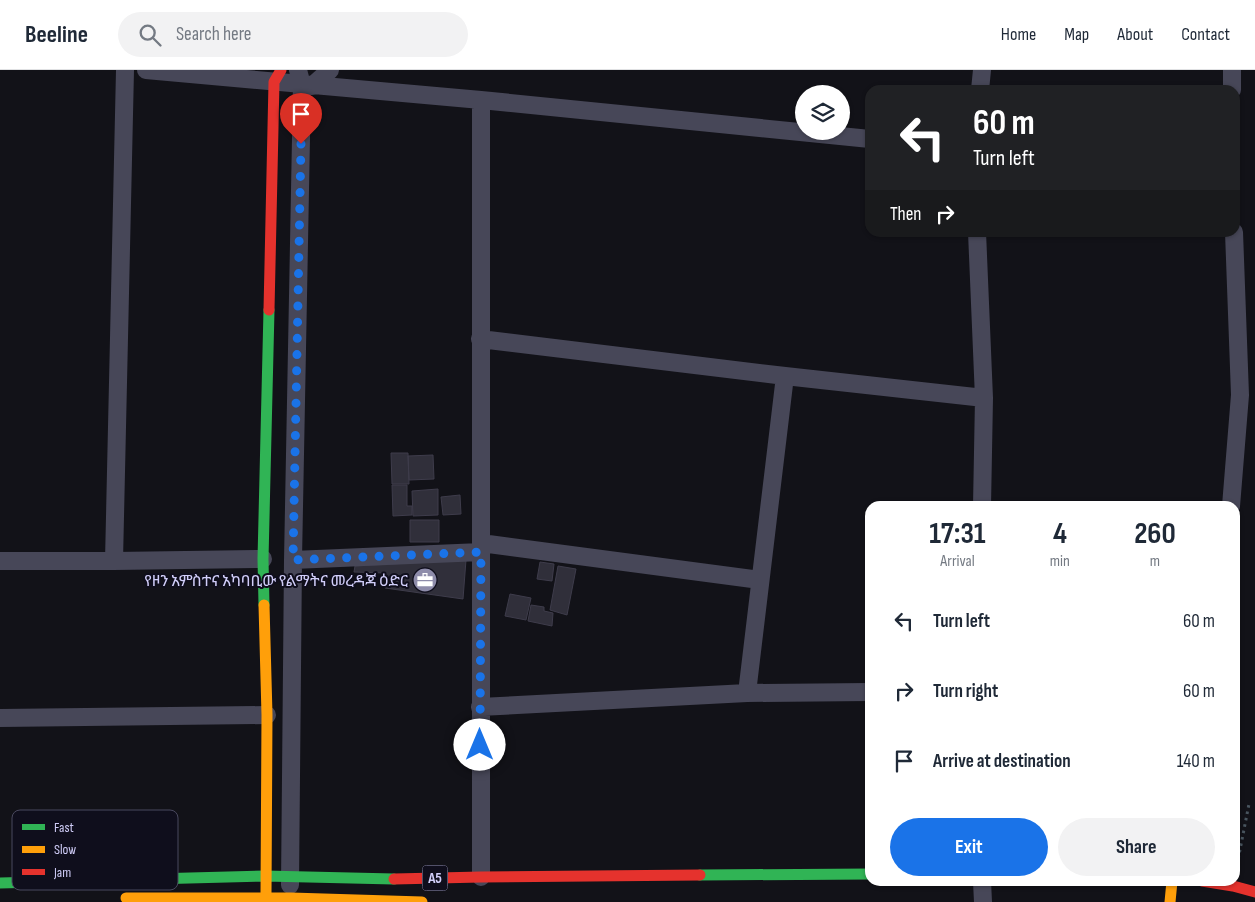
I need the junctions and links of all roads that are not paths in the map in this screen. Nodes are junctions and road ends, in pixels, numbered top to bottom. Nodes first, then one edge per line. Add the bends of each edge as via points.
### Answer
1 (125, 70) edge
2 (146, 70) edge
3 (330, 70) edge
4 (982, 70) edge
5 (1232, 70) edge
6 (278, 76) edge
7 (304, 80) edge
8 (980, 85) edge
9 (1232, 85) edge
10 (481, 100) junction
11 (865, 138) edge
12 (977, 237) edge
13 (1234, 237) edge
14 (480, 339) junction
15 (785, 376) junction
16 (984, 398) junction
17 (982, 501) edge
18 (1231, 501) edge
19 (481, 547) junction
20 (263, 559) junction
21 (293, 560) junction
22 (0, 561) edge
23 (114, 561) junction
24 (760, 580) junction
25 (865, 692) edge
26 (747, 693) junction
27 (480, 707) junction
28 (267, 715) junction
29 (0, 718) edge
30 (865, 874) edge
31 (265, 876) junction
32 (481, 877) junction
33 (178, 878) edge
34 (289, 878) junction
35 (982, 886) edge
36 (1172, 886) edge
37 (1234, 886) edge
38 (1255, 892) edge
39 (119, 898) dead end
40 (267, 898) junction
41 (291, 898) junction
42 (422, 902) edge
43 (983, 902) edge
44 (1170, 902) edge

1 - 23 street
2 - 6 street
3 - 7 street
4 - 8 street
5 - 9 street
6 - 7 street
6 - 20 main road
7 - 10 street
7 - 21 street
10 - 11 street
10 - 14 street
12 - 16 street
13 - 18 street via 1240,395
14 - 15 street
14 - 19 street
15 - 16 street
15 - 24 street
16 - 17 street
19 - 21 street
19 - 24 street
19 - 27 street
20 - 23 street
20 - 28 main road
21 - 34 street
22 - 23 street
24 - 26 street
25 - 26 street
26 - 27 street
27 - 32 street
28 - 29 street
28 - 31 main road
30 - 32 main road, A5
31 - 33 main road, A5
31 - 34 main road, A5
31 - 40 main road
32 - 34 main road, A5
34 - 41 street
35 - 43 street
36 - 44 main road
37 - 38 main road
39 - 40 main road, A5
40 - 41 main road, A5
41 - 42 main road, A5

